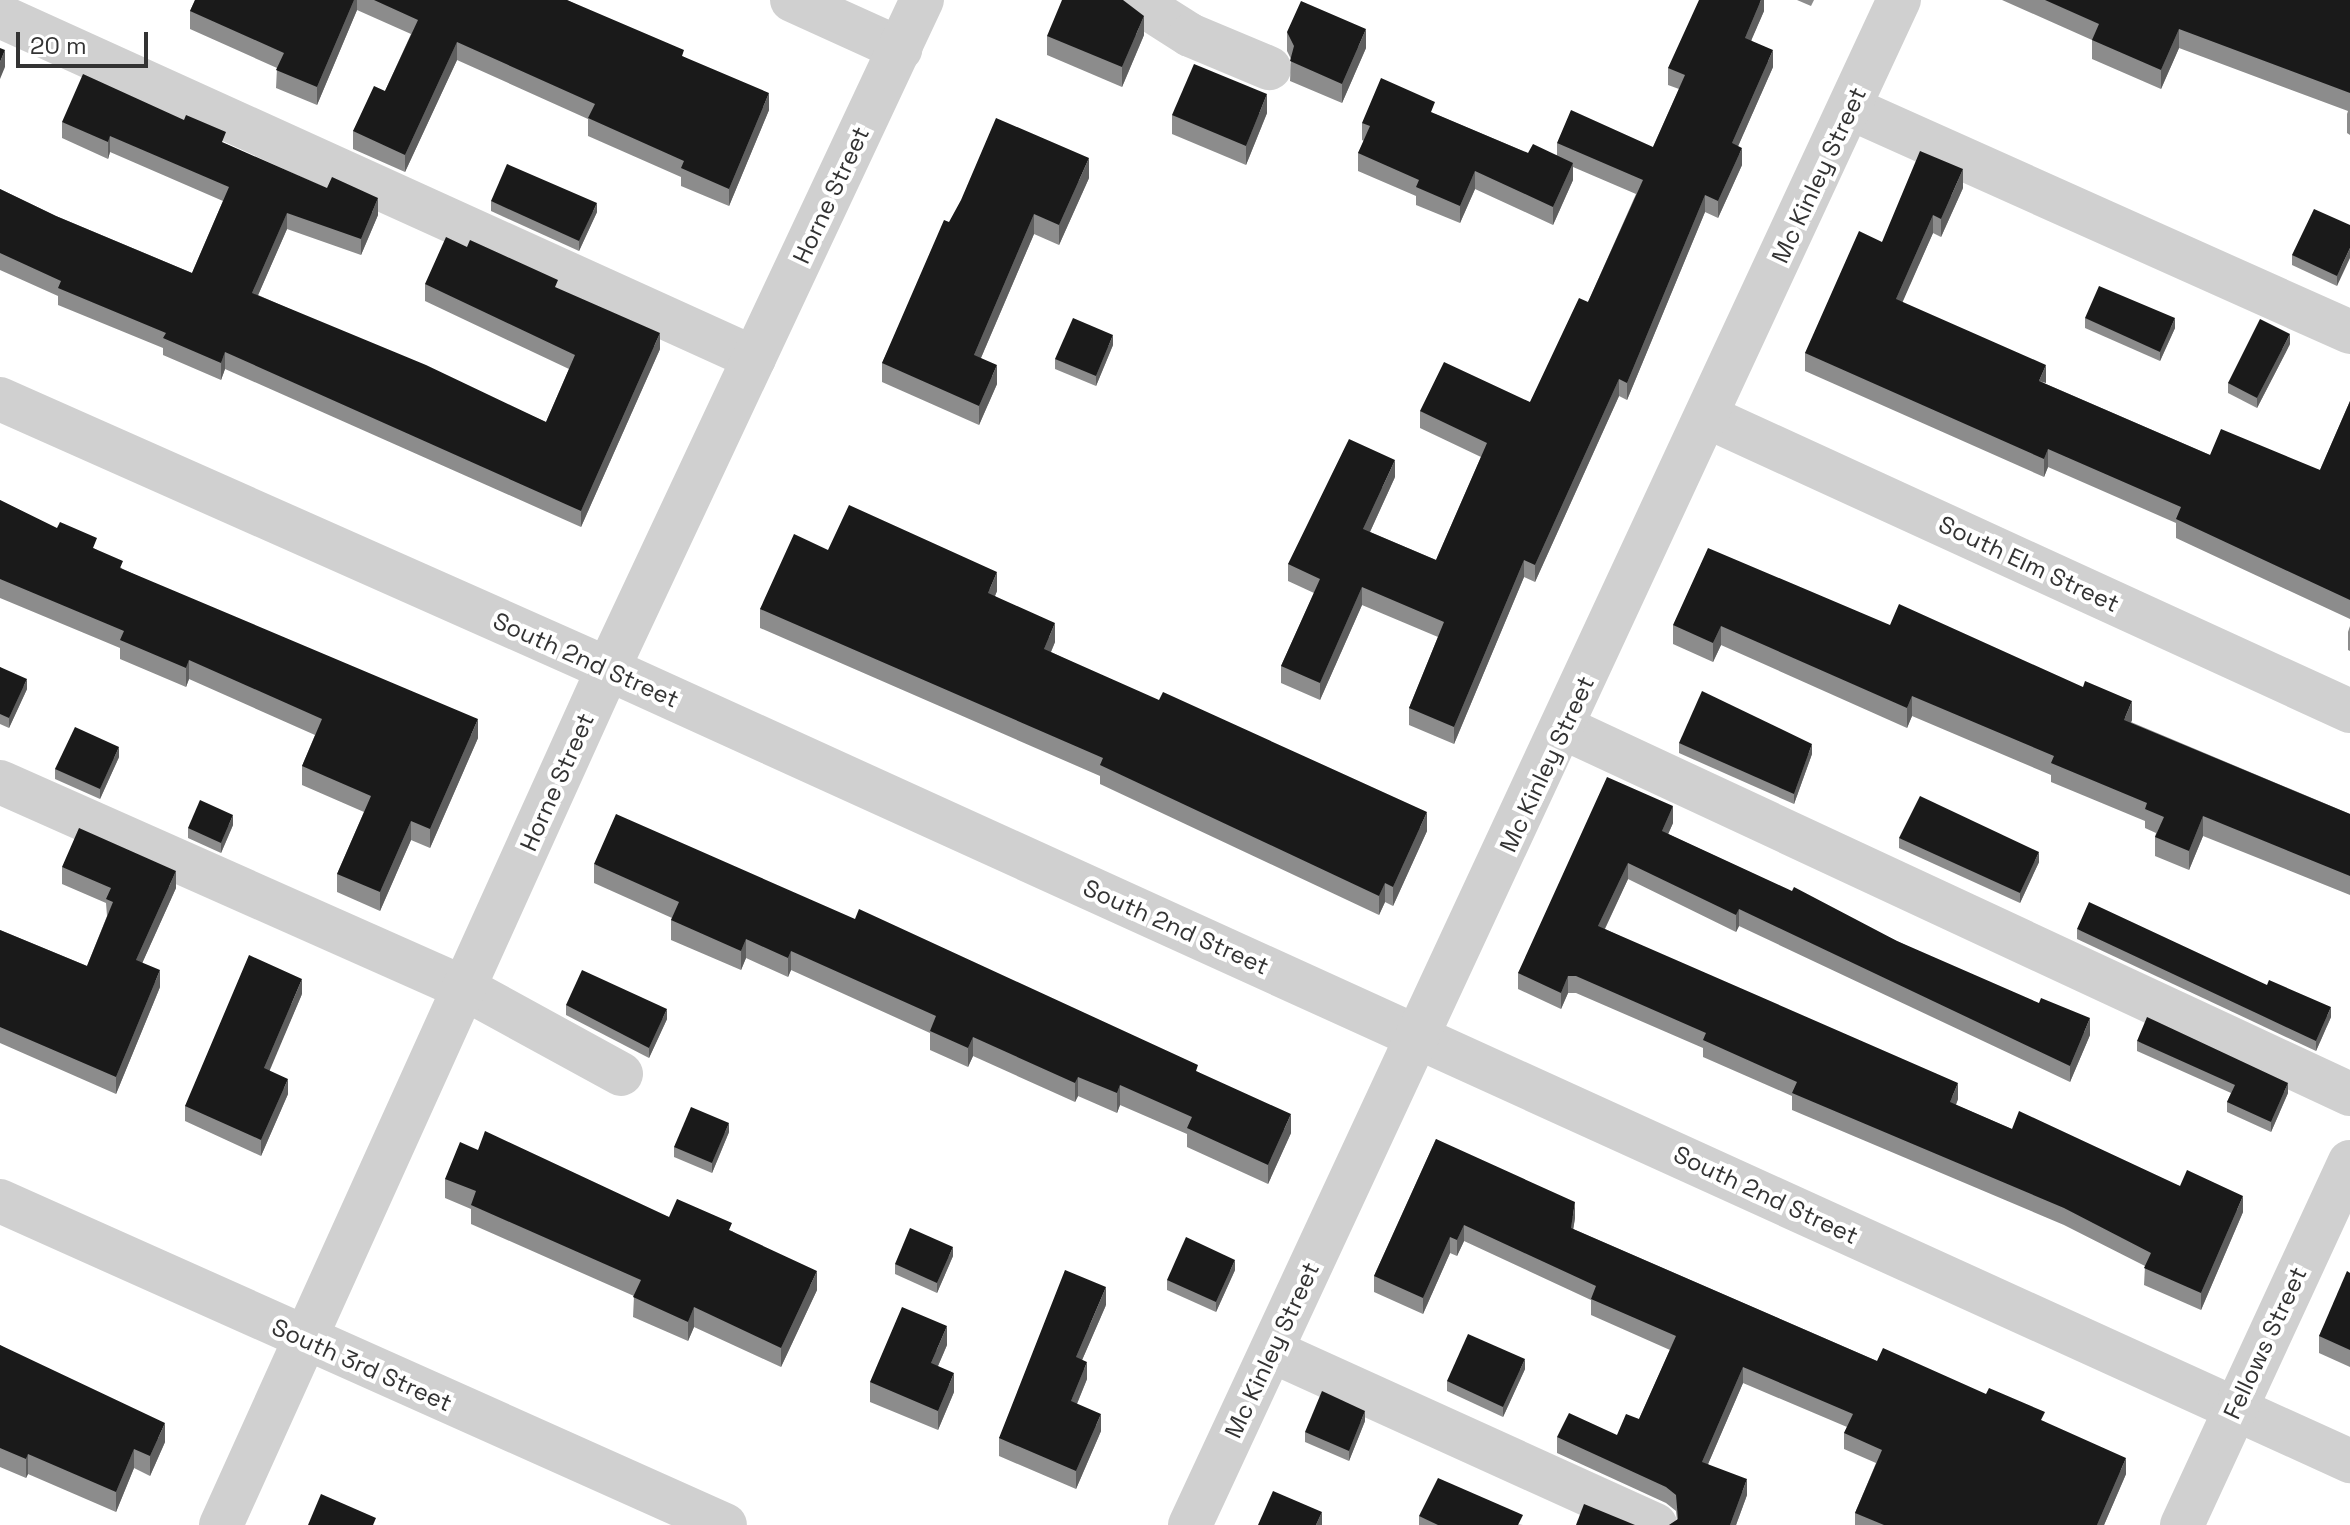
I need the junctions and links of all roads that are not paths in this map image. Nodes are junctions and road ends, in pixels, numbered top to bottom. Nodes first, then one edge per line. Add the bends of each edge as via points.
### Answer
1 (792, 0) edge
2 (922, 0) edge
3 (1135, 0) edge
4 (1899, 0) edge
5 (0, 16) edge
6 (900, 49) junction
7 (1269, 68) dead end
8 (1850, 108) junction
9 (2350, 332) edge
10 (754, 358) junction
11 (0, 399) edge
12 (1708, 417) junction
13 (608, 669) junction
14 (2350, 711) edge
15 (1564, 728) junction
16 (0, 782) edge
17 (464, 988) junction
18 (1419, 1037) junction
19 (621, 1074) dead end
20 (2350, 1094) edge
21 (2350, 1162) edge
22 (0, 1201) edge
23 (307, 1341) junction
24 (1272, 1351) junction
25 (2235, 1409) junction
26 (2350, 1461) edge
27 (221, 1525) edge
28 (725, 1525) edge
29 (1190, 1525) edge
30 (1655, 1525) edge
31 (2182, 1525) edge

1 - 6 street
2 - 6 street, Horne Street
3 - 7 street via 1190,35
4 - 8 street, Mc Kinley Street
5 - 10 street
6 - 10 street, Horne Street
8 - 9 street
8 - 12 street, Mc Kinley Street
10 - 13 street, Horne Street
11 - 13 street, South 2nd Street
12 - 14 street, South Elm Street
12 - 15 street, Mc Kinley Street
13 - 17 street, Horne Street
13 - 18 street, South 2nd Street
15 - 18 street, Mc Kinley Street
15 - 20 street
16 - 17 street
17 - 19 street
17 - 23 street, Horne Street
18 - 24 street, Mc Kinley Street
18 - 25 street, South 2nd Street
21 - 25 street, Fellows Street
22 - 23 street, South 3rd Street
23 - 27 street, Horne Street
23 - 28 street, South 3rd Street
24 - 29 street, Mc Kinley Street
24 - 30 street
25 - 26 street, South 2nd Street
25 - 31 street, Fellows Street

